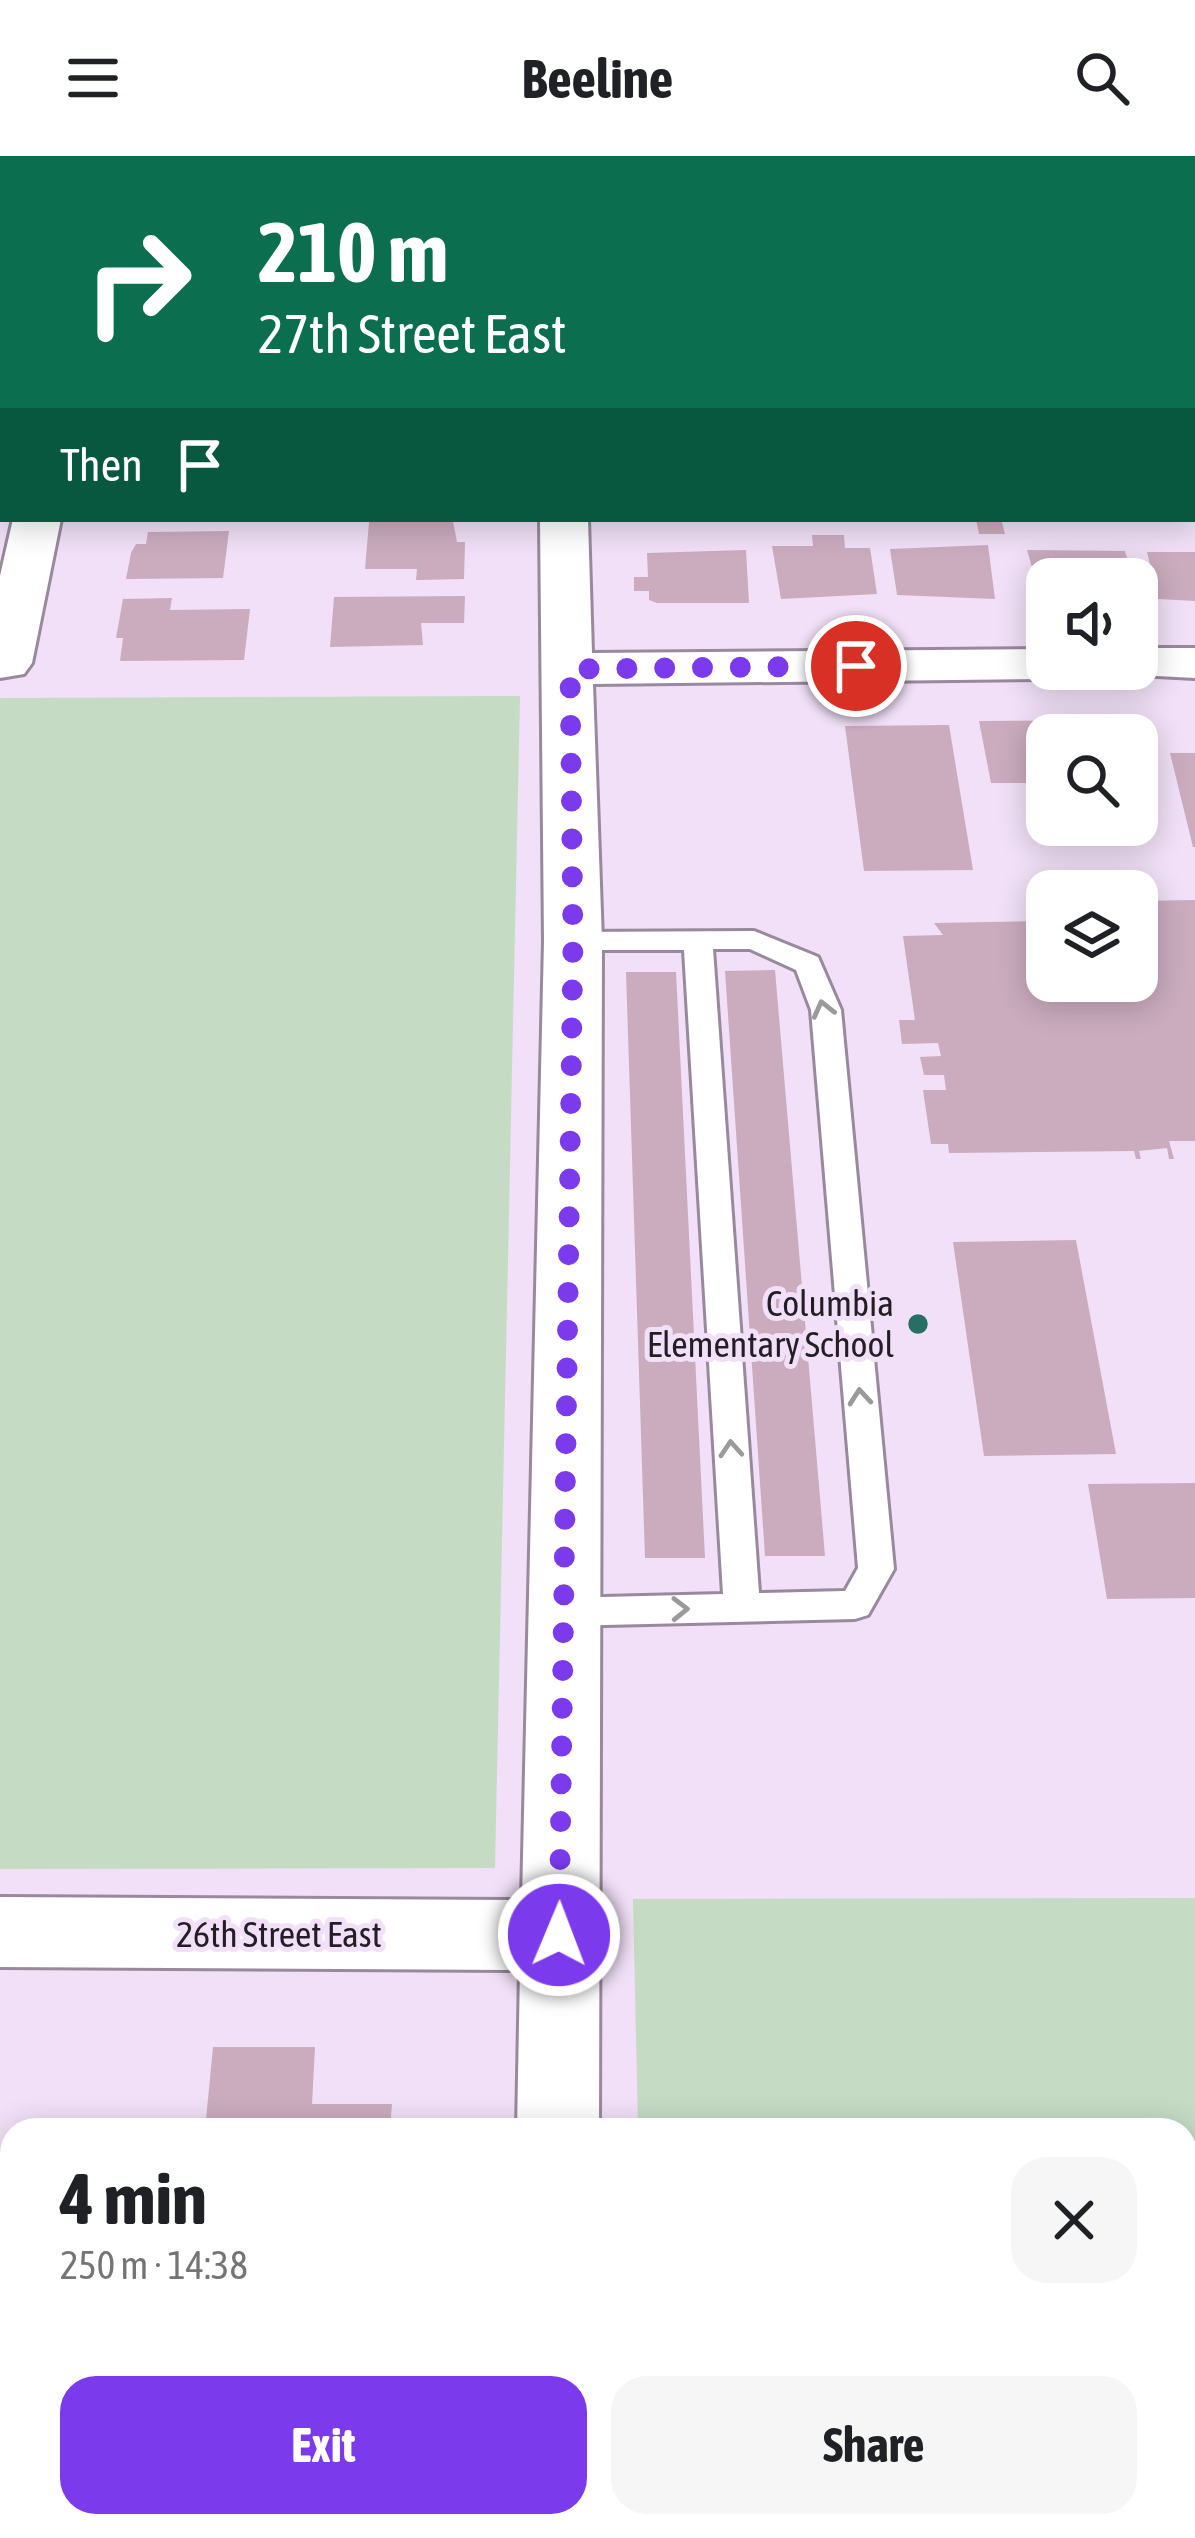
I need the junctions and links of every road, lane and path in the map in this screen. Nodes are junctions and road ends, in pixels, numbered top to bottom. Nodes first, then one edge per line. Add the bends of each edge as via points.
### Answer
1 (36, 522) edge
2 (564, 522) edge
3 (1195, 662) edge
4 (3, 663) edge
5 (1158, 663) edge
6 (1026, 664) edge
7 (570, 669) junction
8 (698, 940) junction
9 (573, 941) junction
10 (742, 1608) junction
11 (563, 1612) junction
12 (0, 1932) edge
13 (559, 1935) junction
14 (558, 2118) edge

1 - 4 street
2 - 7 street
3 - 5 street
6 - 7 street
7 - 9 street
8 - 9 lane
10 -> 8 lane
10 -> 8 lane via 855,1605 876,1569 826,1010 808,964 754,940
9 - 11 street
11 -> 10 lane
11 - 13 street
12 - 13 street, 26th Street East
13 - 14 street

